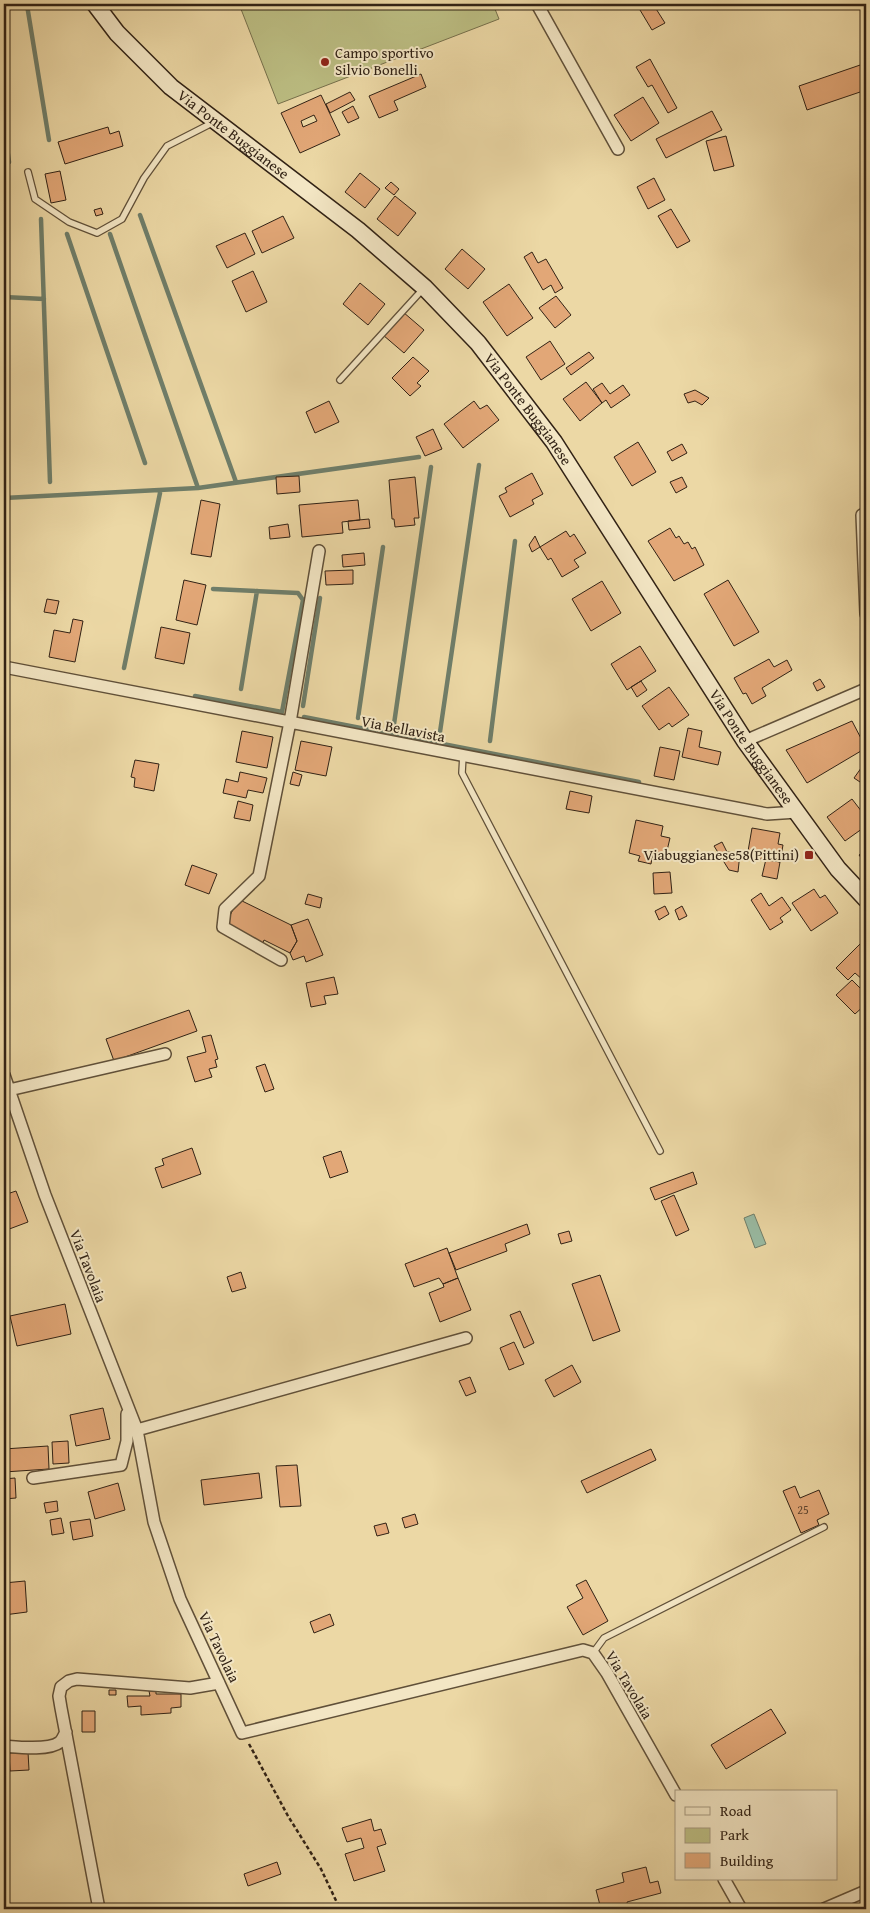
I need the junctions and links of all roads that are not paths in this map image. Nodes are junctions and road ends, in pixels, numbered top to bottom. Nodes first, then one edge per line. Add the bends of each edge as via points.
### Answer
1 (95, 4) edge
2 (537, 4) edge
3 (216, 120) junction
4 (618, 149) dead end
5 (28, 172) dead end
6 (425, 288) junction
7 (340, 380) dead end
8 (862, 516) dead end
9 (319, 551) dead end
10 (866, 614) edge
11 (4, 667) edge
12 (866, 689) edge
13 (290, 722) junction
14 (745, 742) junction
15 (463, 756) junction
16 (797, 812) junction
17 (866, 899) edge
18 (281, 960) dead end
19 (165, 1054) dead end
20 (4, 1075) edge
21 (9, 1090) junction
22 (660, 1151) dead end
23 (466, 1338) dead end
24 (126, 1405) junction
25 (136, 1430) junction
26 (33, 1478) dead end
27 (824, 1527) dead end
28 (593, 1653) junction
29 (219, 1683) junction
30 (66, 1732) junction
31 (4, 1746) edge
32 (675, 1793) edge
33 (725, 1880) edge
34 (866, 1891) edge
35 (99, 1909) edge
36 (741, 1909) edge
37 (824, 1909) edge

1 - 3 main road, Via Ponte Buggianese via 117,33 171,88
2 - 4 street
3 - 5 lane via 168,146 144,178 122,219 97,232 69,222 35,199
3 - 6 main road, Via Ponte Buggianese via 358,230
6 - 7 lane
6 - 14 main road, Via Ponte Buggianese via 478,344 554,442
8 - 10 street
9 - 13 street
11 - 13 street, Via Bellavista
12 - 14 street
13 - 15 street, Via Bellavista
13 - 18 street via 259,876 226,909 222,927
14 - 16 main road, Via Ponte Buggianese
15 - 16 street, Via Bellavista via 767,814
15 - 22 lane via 462,773
16 - 17 main road, Via Ponte Buggianese via 838,869
19 - 21 street
20 - 21 street, Via Tavolaia
21 - 24 street, Via Tavolaia via 45,1195
23 - 25 street
24 - 25 street, Via Tavolaia
24 - 26 street via 127,1441 121,1465
25 - 29 street, Via Tavolaia via 154,1522 180,1599
27 - 28 lane via 604,1638
28 - 29 street, Via Tavolaia via 583,1650 242,1733
28 - 32 street, Via Tavolaia
29 - 30 street via 190,1688 69,1681 61,1687 59,1696
30 - 31 street via 54,1745
30 - 35 street
33 - 36 street
34 - 37 street

